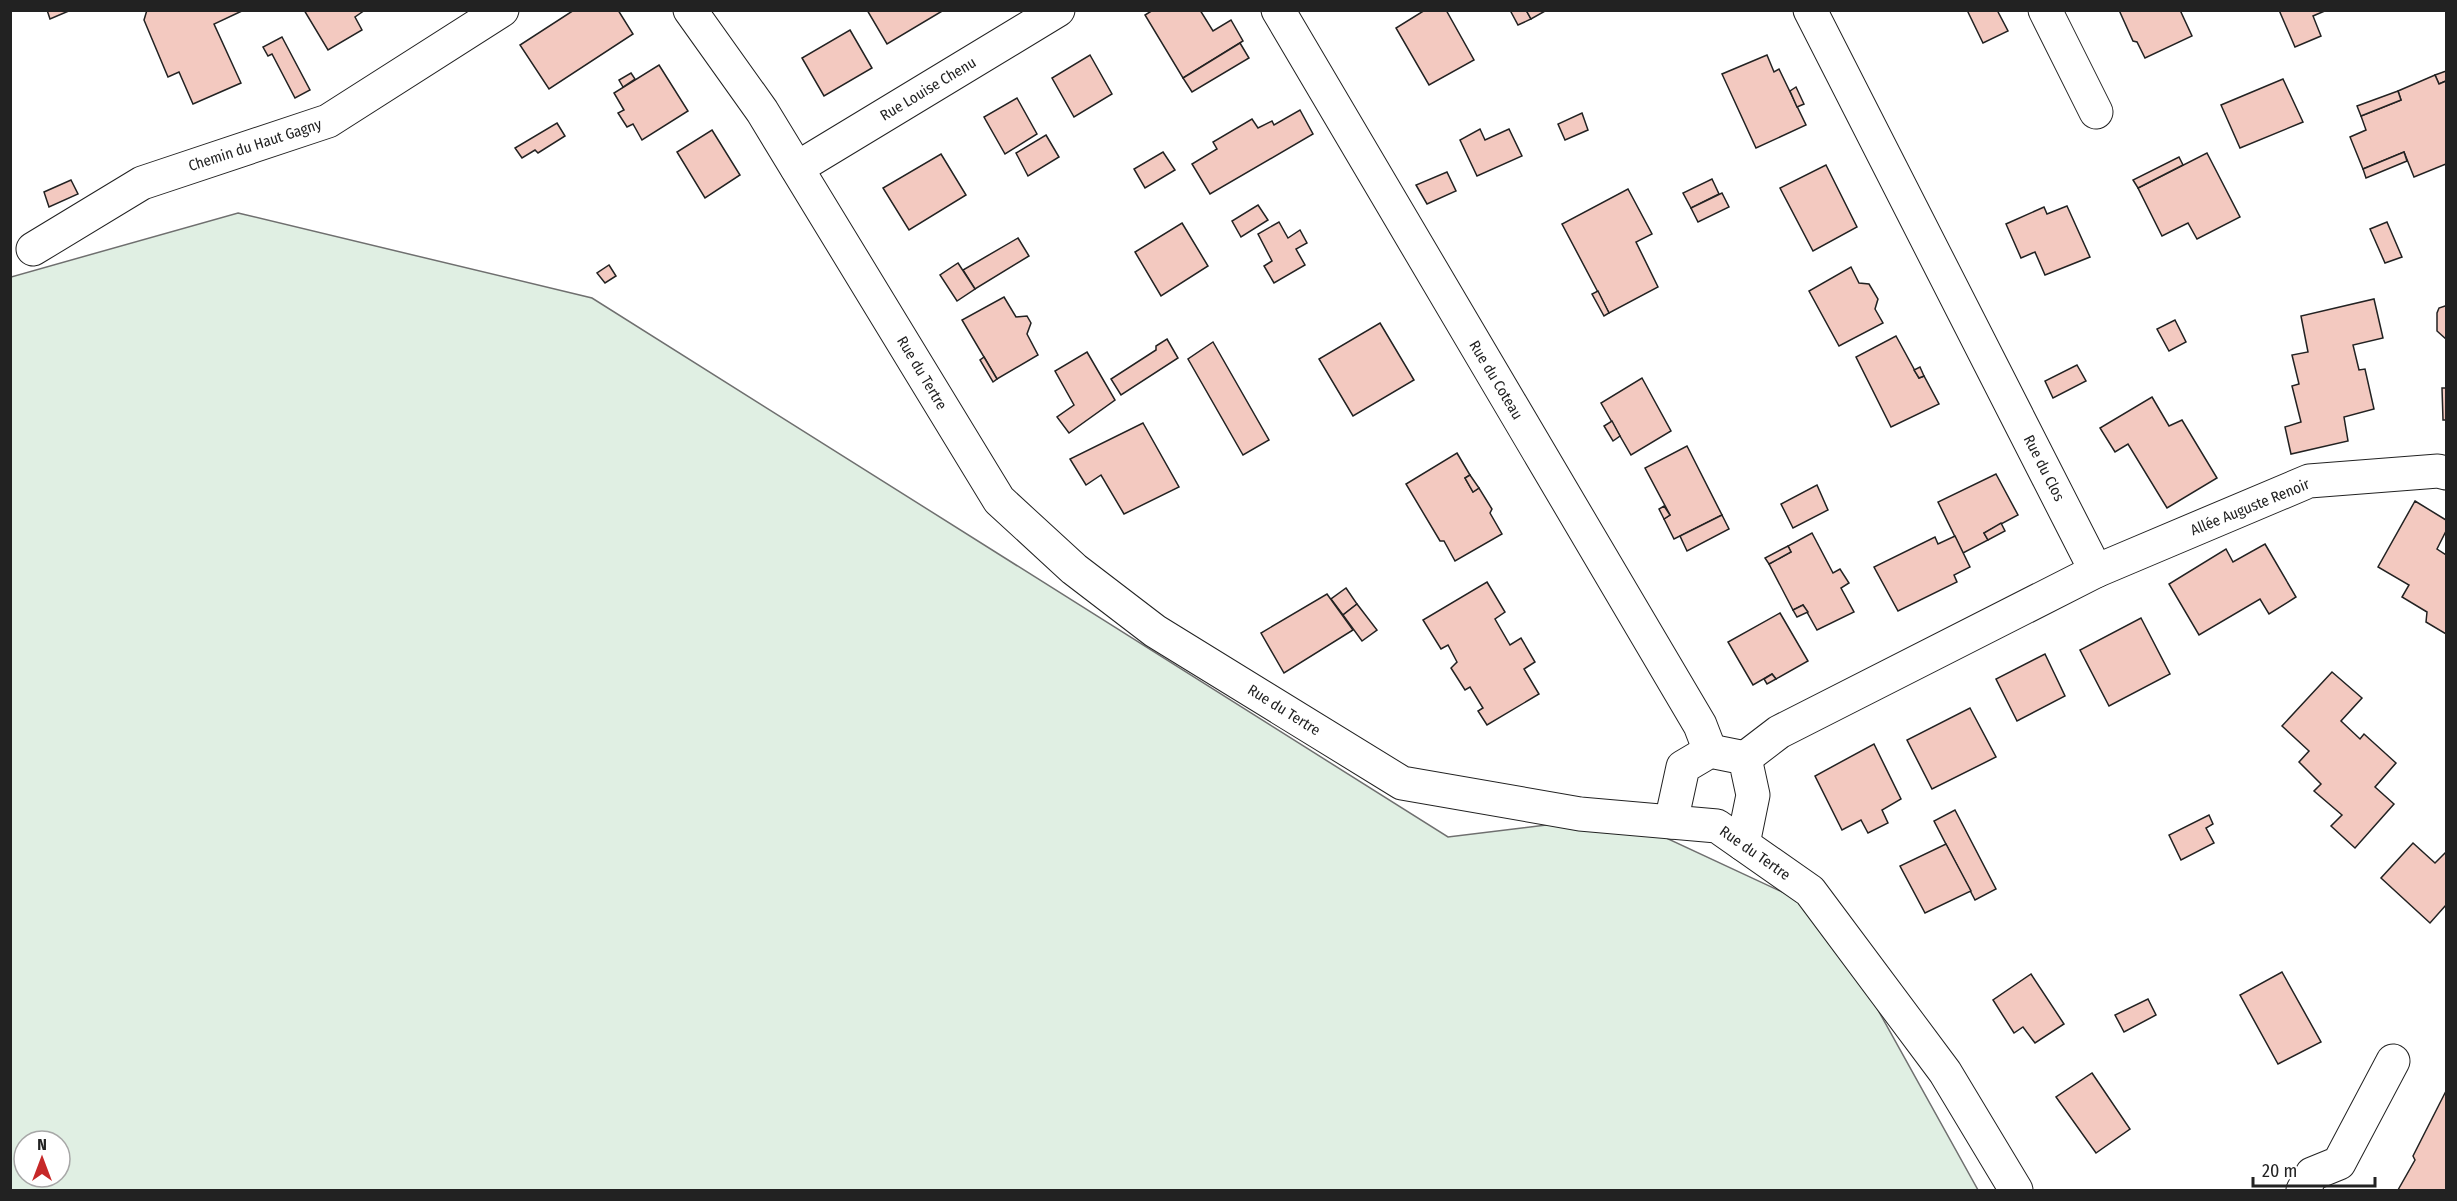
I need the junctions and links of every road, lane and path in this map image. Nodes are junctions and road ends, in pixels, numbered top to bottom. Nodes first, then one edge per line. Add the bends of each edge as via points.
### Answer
1 (502, 10) edge
2 (690, 10) edge
3 (1278, 10) edge
4 (1810, 10) edge
5 (2045, 10) edge
6 (1040, 15) edge
7 (2096, 112) dead end
8 (797, 168) junction
9 (33, 249) dead end
10 (2446, 474) edge
11 (2096, 571) junction
12 (1710, 751) junction
13 (1745, 758) junction
14 (1671, 822) junction
15 (1743, 844) junction
16 (2393, 1061) dead end
17 (2016, 1191) edge
18 (2304, 1191) edge

1 - 9 street, Chemin du Haut Gagny via 328,121 142,183
2 - 8 street, Rue du Tertre
3 - 12 street, Rue du Coteau via 1700,725
4 - 11 street, Rue du Clos
5 - 7 street
6 - 8 street, Rue Louise Chenu
8 - 14 street, Rue du Tertre via 999,500 1074,569 1155,630 1402,783 1580,814
10 - 11 street, Allée Auguste Renoir via 2438,471 2309,481
11 - 13 street via 1779,732
12 - 13 street
12 - 14 street via 1683,768
13 - 15 street via 1753,795
14 - 15 street, Rue du Tertre via 1717,826
15 - 17 street, Rue du Tertre via 1810,891 1945,1072
16 - 18 street via 2339,1163 2312,1174

